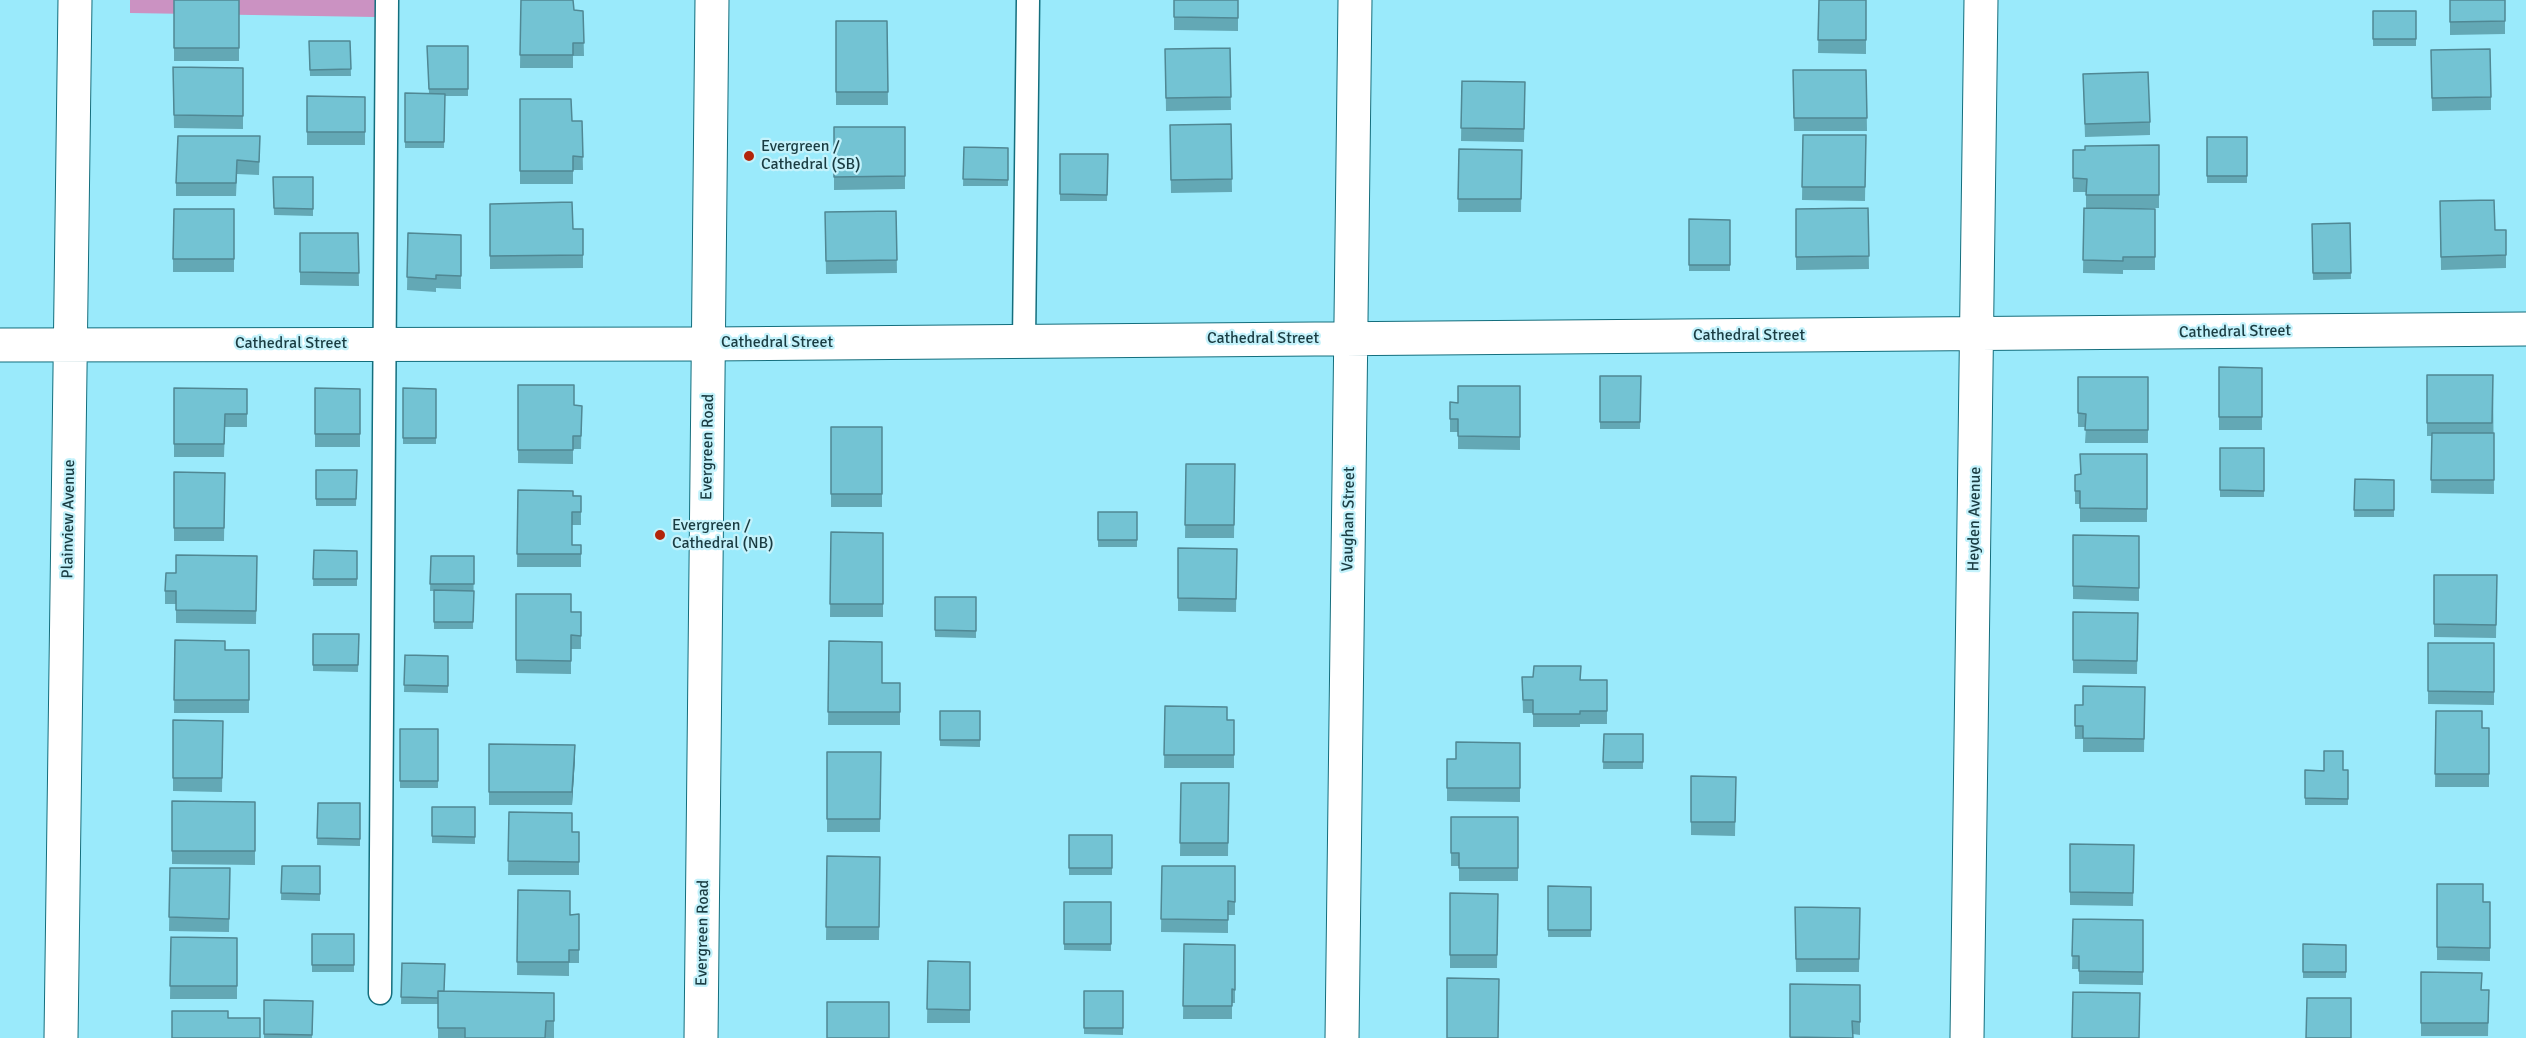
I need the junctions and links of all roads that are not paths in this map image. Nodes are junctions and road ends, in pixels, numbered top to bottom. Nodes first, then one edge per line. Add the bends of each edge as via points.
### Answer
1 (75, 0) edge
2 (387, 0) edge
3 (712, 0) edge
4 (1028, 0) edge
5 (1355, 0) edge
6 (1981, 0) edge
7 (2526, 329) edge
8 (1978, 334) junction
9 (1352, 339) junction
10 (1024, 341) junction
11 (384, 344) junction
12 (709, 344) junction
13 (0, 345) edge
14 (71, 345) junction
15 (380, 993) dead end
16 (61, 1038) edge
17 (701, 1038) edge
18 (1342, 1038) edge
19 (1967, 1038) edge

1 - 14 street, Plainview Avenue
2 - 11 lane
3 - 12 street, Evergreen Road
4 - 10 lane
5 - 9 street, Vaughan Street
6 - 8 street, Heyden Avenue
7 - 8 street, Cathedral Street
8 - 9 street, Cathedral Street
8 - 19 street, Heyden Avenue
9 - 10 street, Cathedral Street
9 - 18 street, Vaughan Street
10 - 12 street, Cathedral Street
11 - 12 street, Cathedral Street
11 - 14 street, Cathedral Street
11 - 15 lane
12 - 17 street, Evergreen Road
13 - 14 street, Cathedral Street
14 - 16 street, Plainview Avenue

